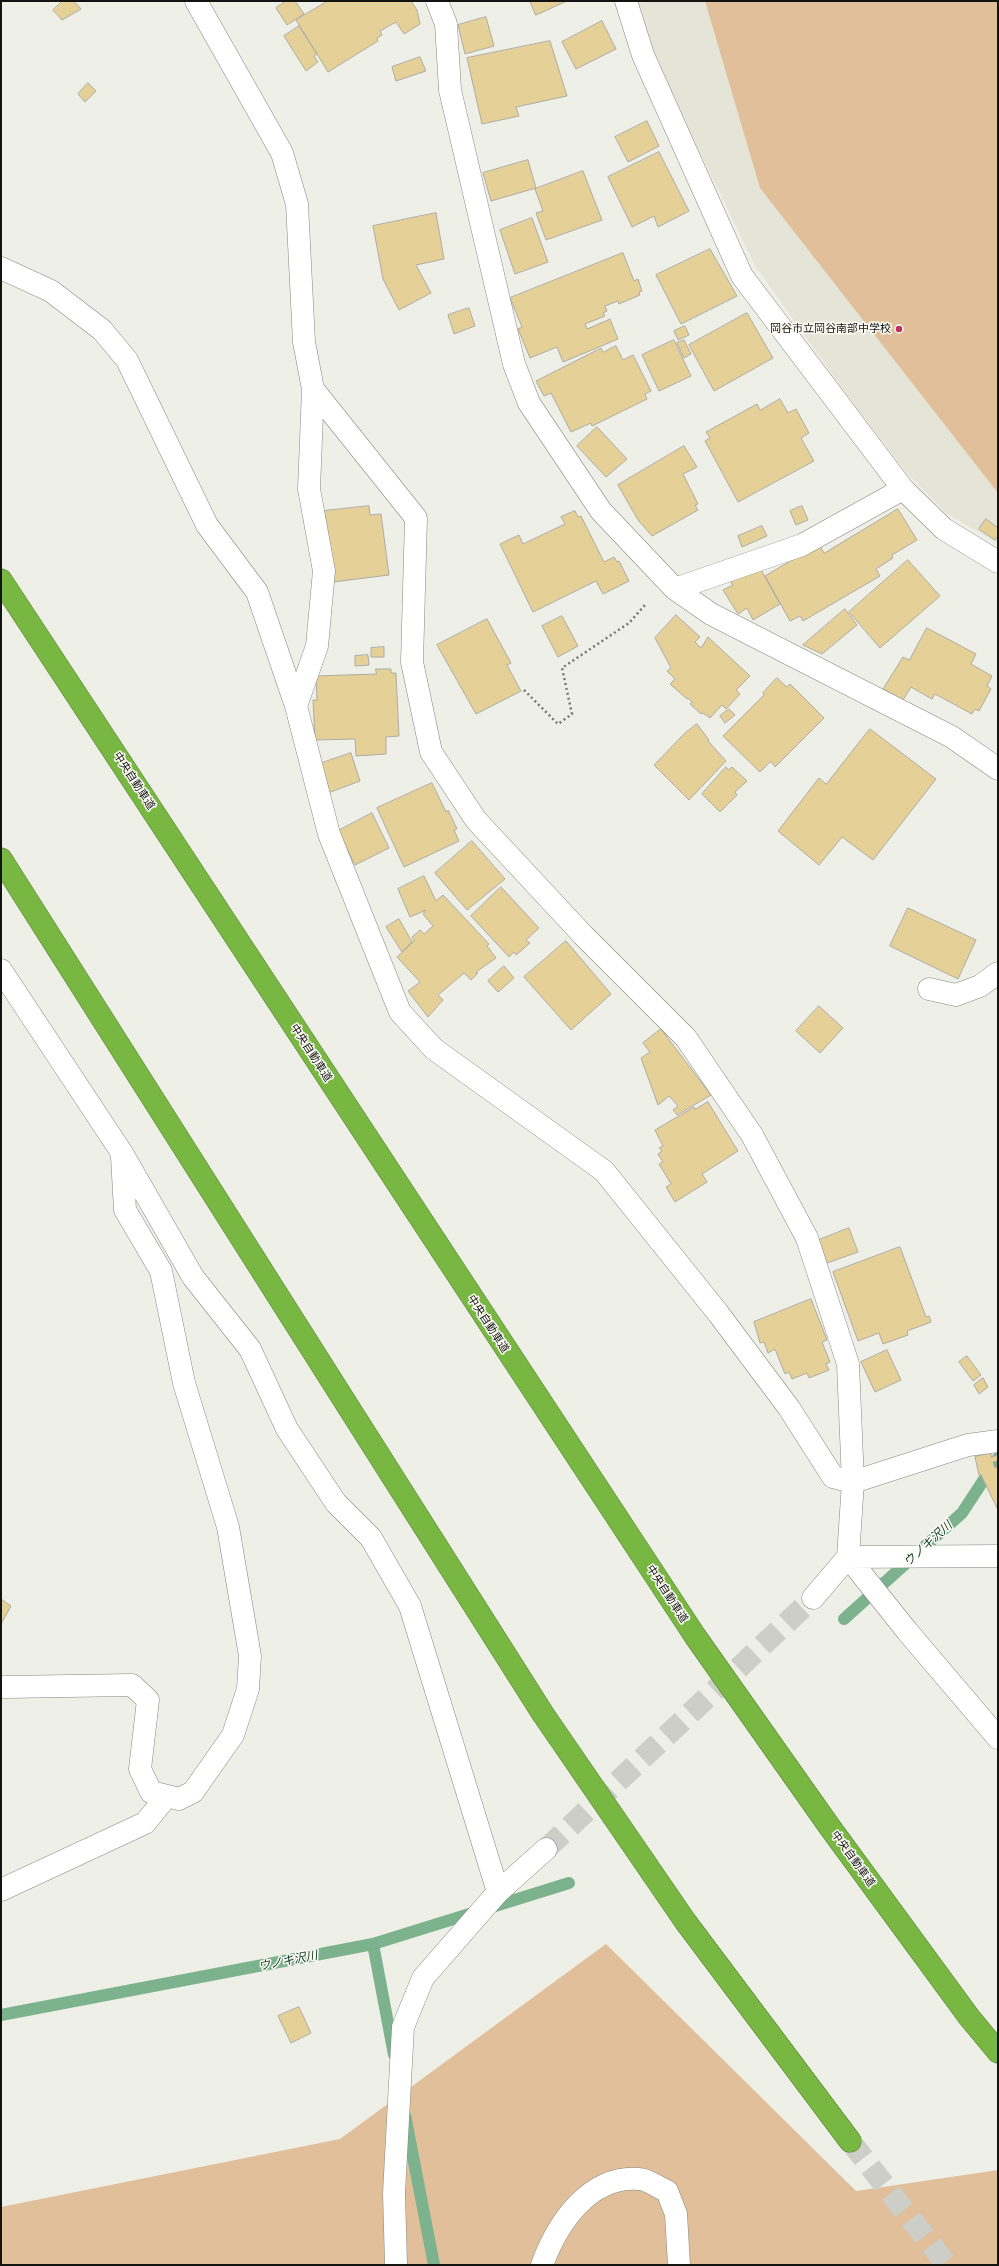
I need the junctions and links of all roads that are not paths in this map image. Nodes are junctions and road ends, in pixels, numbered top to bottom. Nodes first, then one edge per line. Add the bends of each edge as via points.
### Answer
1 (196, 1) edge
2 (437, 1) edge
3 (626, 1) edge
4 (1, 268) edge
5 (313, 389) junction
6 (903, 489) junction
7 (998, 562) edge
8 (1, 580) edge
9 (675, 588) junction
10 (296, 706) junction
11 (998, 769) edge
12 (1, 859) edge
13 (1, 970) edge
14 (998, 973) edge
15 (929, 989) dead end
16 (122, 1153) junction
17 (998, 1441) edge
18 (853, 1482) junction
19 (998, 1556) edge
20 (848, 1557) junction
21 (813, 1598) tunnel mouth
22 (5, 1687) dead end
23 (998, 1738) edge
24 (167, 1796) junction
25 (546, 1849) tunnel mouth
26 (1, 1890) edge
27 (498, 1892) junction
28 (998, 2052) edge
29 (850, 2141) tunnel mouth
30 (396, 2265) edge
31 (542, 2265) edge
32 (678, 2265) edge

1 - 5 street via 282,153 297,204 304,342
2 - 9 street via 446,24 450,90 514,364 529,403 601,511
3 - 6 street via 643,55 742,276
4 - 10 street via 51,291 102,330 127,360 207,525 257,592
5 - 10 street via 309,489 324,571 317,646
5 - 18 street via 416,518 412,662 431,752 476,820 583,935 686,1038 752,1135 807,1238 848,1364
6 - 7 street via 944,529
6 - 9 street via 802,545
8 - 28 highway, 中央自動車道 via 431,1238 699,1642 838,1839 969,2017
9 - 11 street via 711,614 952,737
10 - 18 street via 329,834 400,1012 434,1049 604,1171 718,1313 789,1408 833,1477
12 - 29 highway via 543,1714 685,1921
13 - 16 street
14 - 15 street via 980,986 956,995
16 - 24 street via 125,1210 161,1271 184,1384 228,1527 250,1656 248,1689 233,1735 193,1792 179,1799
16 - 27 street via 193,1277 250,1349 287,1429 336,1503 371,1538 410,1606
17 - 18 street via 968,1445
18 - 20 street
19 - 20 street
20 - 21 street
20 - 23 street
22 - 24 street via 132,1685 148,1700 140,1769 151,1792
24 - 26 street via 145,1823
25 - 27 street
27 - 30 street via 423,1978 403,2027 394,2193
31 - 32 street via 549,2245 580,2200 609,2182 640,2178 667,2191 676,2214

